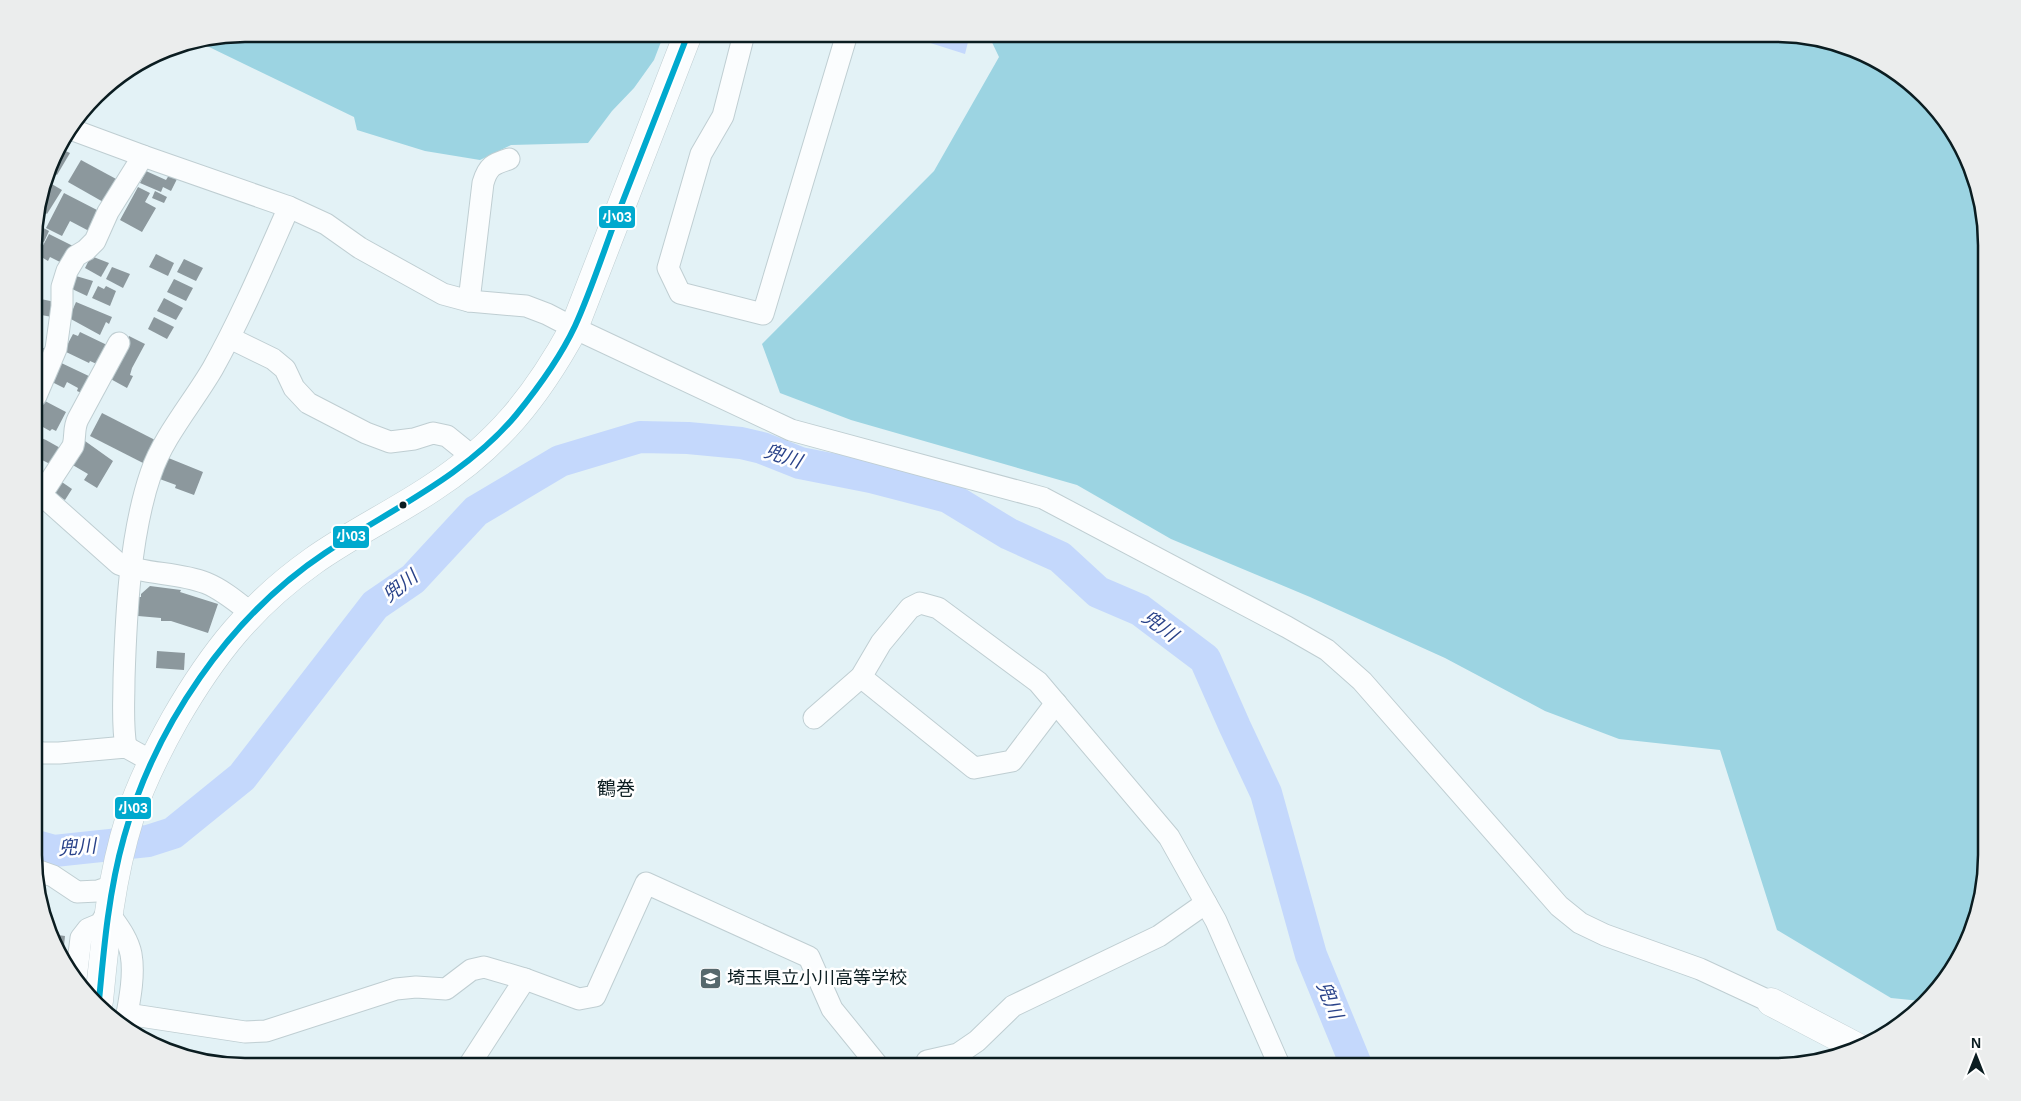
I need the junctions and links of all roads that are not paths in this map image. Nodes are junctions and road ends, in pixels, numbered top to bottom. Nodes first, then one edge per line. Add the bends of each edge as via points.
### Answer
1 (685, 42) edge
2 (742, 42) edge
3 (845, 42) edge
4 (78, 132) edge
5 (143, 156) junction
6 (510, 159) dead end
7 (289, 207) junction
8 (469, 301) junction
9 (574, 328) junction
10 (230, 338) junction
11 (119, 343) dead end
12 (42, 382) edge
13 (473, 457) junction
14 (42, 488) edge
15 (42, 497) edge
16 (131, 569) junction
17 (251, 613) junction
18 (862, 676) junction
19 (1056, 703) junction
20 (814, 718) dead end
21 (126, 747) junction
22 (42, 753) edge
23 (150, 763) junction
24 (43, 873) edge
25 (115, 874) junction
26 (1206, 903) junction
27 (108, 912) junction
28 (77, 968) edge
29 (525, 979) junction
30 (99, 996) edge
31 (1771, 1002) joint
32 (126, 1020) edge
33 (1851, 1044) edge
34 (474, 1058) edge
35 (872, 1058) edge
36 (940, 1058) edge
37 (1276, 1058) edge

1 - 9 street
2 - 3 street via 723,116 701,154 668,268 680,293 763,314
4 - 5 street
5 - 7 street
5 - 12 street via 108,212 95,241 76,256 67,271 62,287 56,349
6 - 8 street via 496,163 486,171
7 - 8 street via 326,224 412,278 443,294
7 - 10 street
8 - 9 street via 526,306
9 - 13 street via 553,367 526,404
9 - 31 street via 791,430 1043,498 1287,627 1326,650 1362,681 1558,906 1605,936 1700,969
10 - 13 street via 273,359 285,369 294,388 308,403 366,433 390,442 433,433 446,436
10 - 16 street via 152,472
11 - 14 street via 73,428 76,438 73,446
13 - 17 street via 433,488 316,559 279,586
15 - 16 street via 119,564
16 - 17 street via 206,583 231,596
16 - 21 street via 125,649 123,731
17 - 23 street via 224,643 198,680
18 - 19 street via 974,768 1012,761
18 - 19 street via 881,643 910,608 920,603 938,608 1038,682
18 - 20 street
19 - 26 street via 1169,837
21 - 22 street
21 - 23 street
23 - 25 street via 129,819
24 - 25 street via 77,892 98,891
25 - 27 street
26 - 36 street via 1159,936 1013,1006 977,1041 958,1054
26 - 37 street
27 - 28 street via 100,924 88,929 81,938
27 - 30 street
27 - 32 street via 131,952
29 - 32 street via 484,967 471,970 446,990 396,989 266,1031 245,1032
29 - 34 street
29 - 35 street via 579,999 595,996 646,883 809,957 832,1009
31 - 33 street

